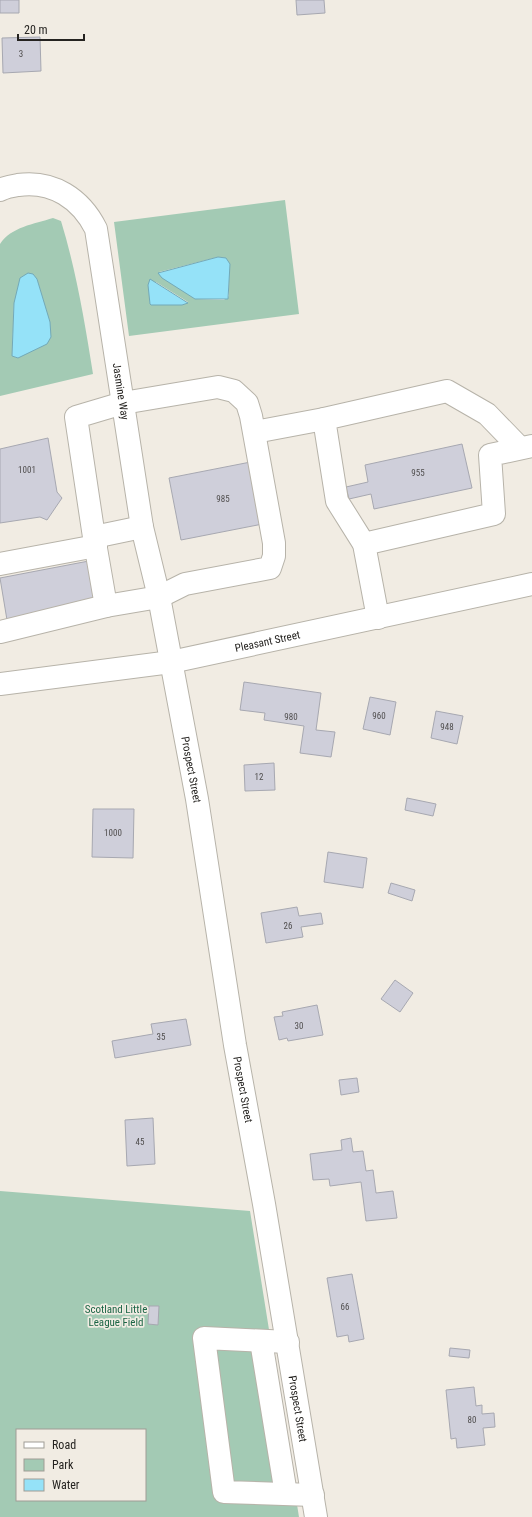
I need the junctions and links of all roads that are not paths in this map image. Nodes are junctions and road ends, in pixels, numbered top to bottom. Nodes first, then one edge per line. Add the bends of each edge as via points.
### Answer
1 (2, 185) edge
2 (123, 403) junction
3 (324, 419) junction
4 (255, 432) junction
5 (526, 447) edge
6 (142, 527) junction
7 (95, 542) junction
8 (364, 544) junction
9 (0, 564) edge
10 (532, 584) edge
11 (159, 597) junction
12 (106, 606) junction
13 (378, 618) junction
14 (0, 632) edge
15 (171, 662) junction
16 (0, 684) edge
17 (261, 1341) junction
18 (288, 1342) junction
19 (286, 1494) junction
20 (313, 1495) junction
21 (316, 1517) edge

1 - 2 street, Jasmine Way via 46,186 64,193 89,215 96,229
2 - 4 street via 218,387 234,391 247,403
2 - 6 street, Jasmine Way
2 - 7 street via 76,417
3 - 4 street
3 - 5 street via 447,390 487,414
3 - 8 street via 337,501
4 - 11 street via 274,543 274,556 270,568 185,584
5 - 8 street via 490,455 494,514
6 - 7 street
6 - 11 street, Jasmine Way
7 - 9 street
7 - 12 street
8 - 13 street
10 - 13 street, Pleasant Street
11 - 12 street
11 - 15 street, Jasmine Way
12 - 14 street
13 - 15 street, Pleasant Street
15 - 16 street, Pleasant Street
15 - 18 street, Prospect Street via 197,799 235,1045
17 - 18 street
17 - 19 street
17 - 19 street via 204,1338 224,1492
18 - 20 street, Prospect Street
19 - 20 street
20 - 21 street, Prospect Street

